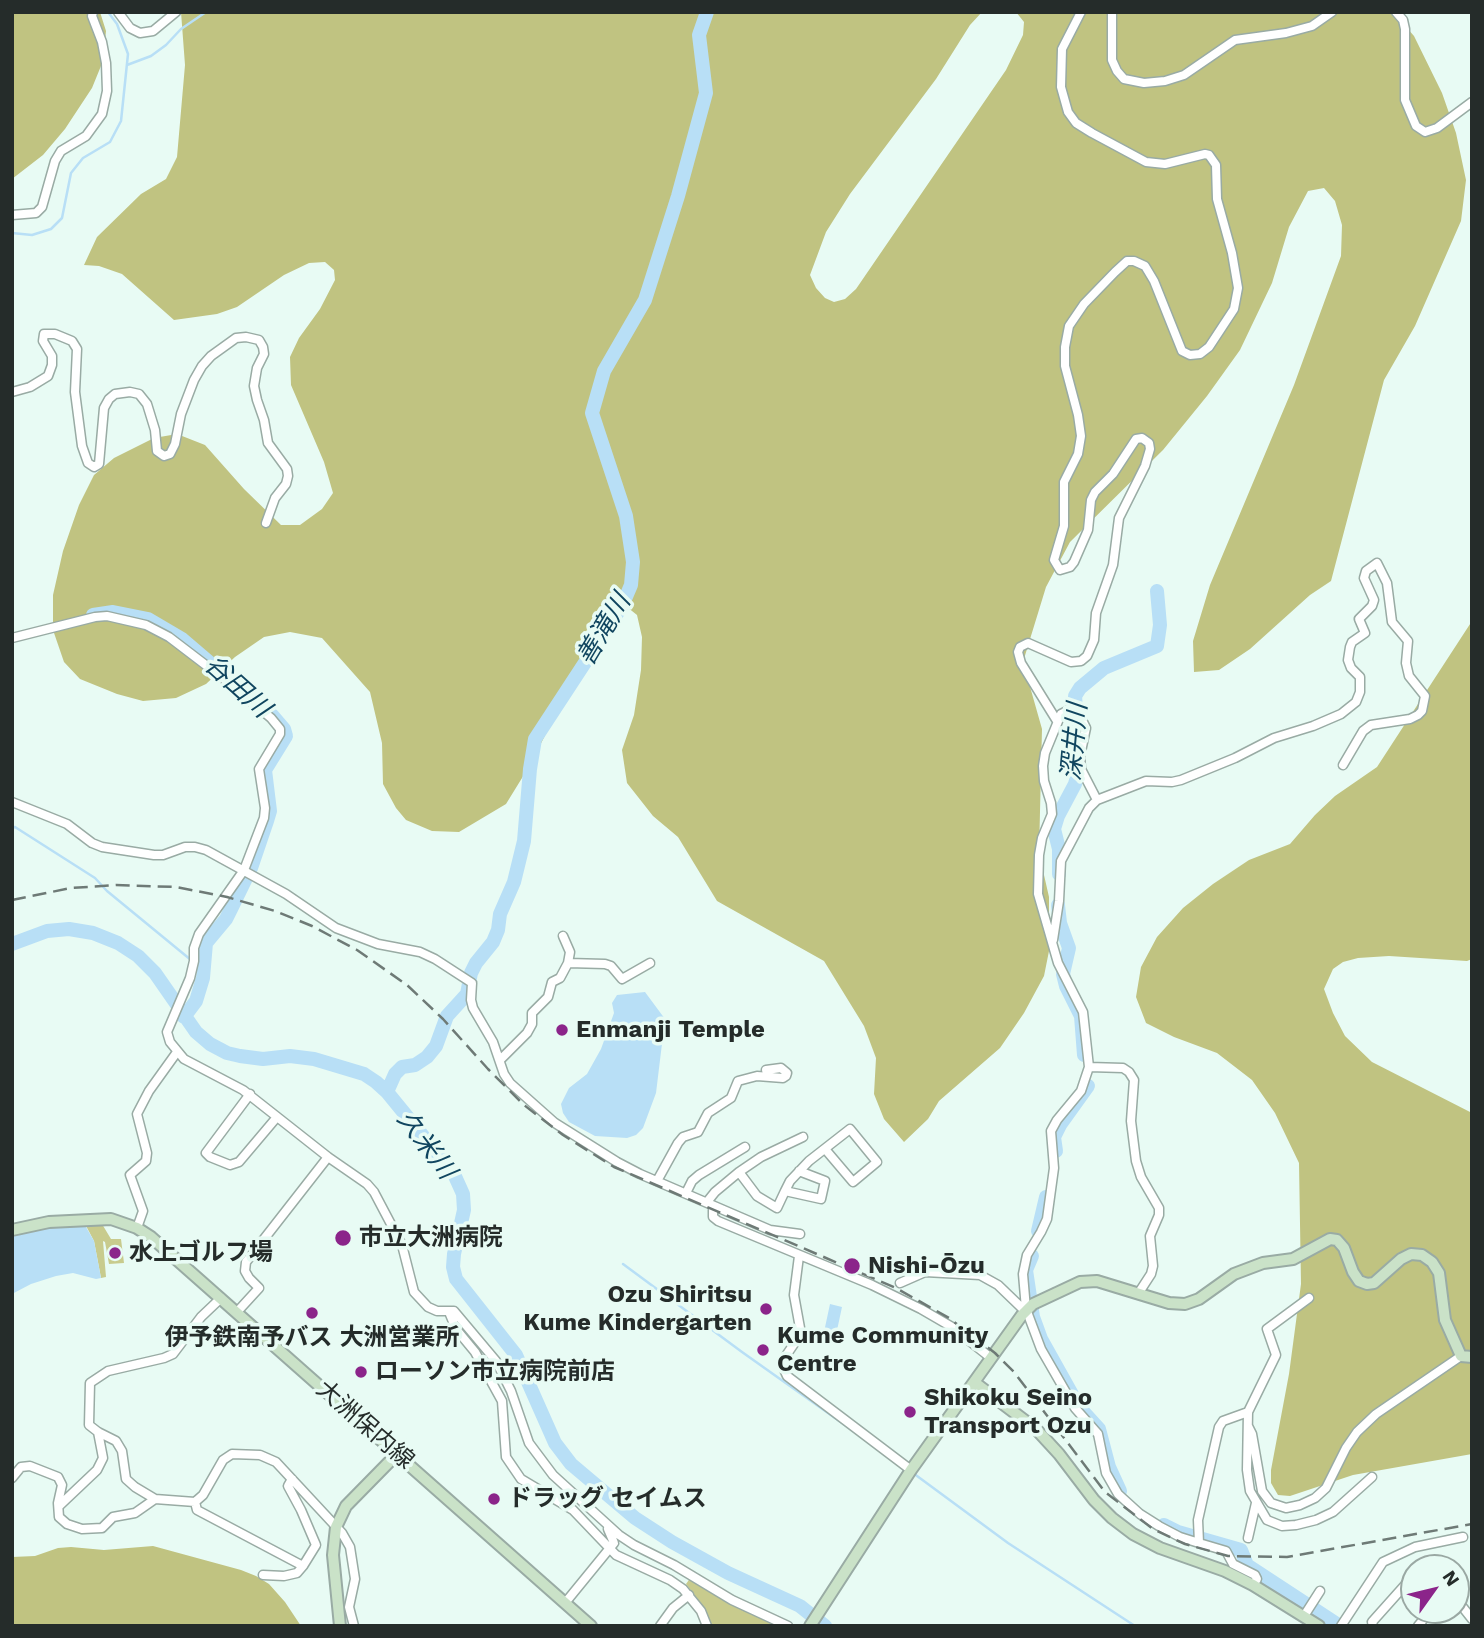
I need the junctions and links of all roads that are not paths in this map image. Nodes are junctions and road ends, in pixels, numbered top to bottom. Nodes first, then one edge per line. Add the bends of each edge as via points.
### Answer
1 (93, 12) edge
2 (118, 12) edge
3 (176, 12) edge
4 (1082, 12) edge
5 (1111, 12) edge
6 (1332, 12) edge
7 (1396, 12) edge
8 (1472, 102) edge
9 (12, 215) edge
10 (12, 392) edge
11 (266, 523) dead end
12 (12, 638) edge
13 (1057, 721) junction
14 (1343, 765) dead end
15 (1097, 800) junction
16 (12, 802) edge
17 (244, 870) junction
18 (563, 936) dead end
19 (1053, 942) junction
20 (650, 962) dead end
21 (568, 963) junction
22 (177, 1052) junction
23 (500, 1060) junction
24 (1089, 1067) junction
25 (766, 1070) dead end
26 (250, 1094) junction
27 (277, 1117) junction
28 (803, 1137) dead end
29 (745, 1147) dead end
30 (825, 1149) junction
31 (328, 1157) junction
32 (799, 1171) junction
33 (739, 1172) junction
34 (657, 1181) junction
35 (785, 1191) junction
36 (686, 1193) junction
37 (710, 1204) junction
38 (137, 1228) junction
39 (12, 1230) edge
40 (800, 1234) dead end
41 (799, 1256) junction
42 (900, 1283) dead end
43 (1138, 1294) junction
44 (221, 1298) junction
45 (1309, 1298) dead end
46 (1028, 1307) junction
47 (237, 1312) junction
48 (449, 1312) junction
49 (1466, 1356) edge
50 (991, 1358) junction
51 (974, 1382) junction
52 (1248, 1412) junction
53 (1247, 1424) junction
54 (98, 1432) junction
55 (397, 1454) junction
56 (911, 1470) junction
57 (1372, 1477) dead end
58 (12, 1478) edge
59 (292, 1479) junction
60 (155, 1499) junction
61 (195, 1502) junction
62 (1256, 1503) junction
63 (59, 1506) junction
64 (602, 1519) junction
65 (336, 1527) junction
66 (1463, 1537) dead end
67 (1248, 1538) dead end
68 (1199, 1539) junction
69 (609, 1550) junction
70 (303, 1566) junction
71 (263, 1575) dead end
72 (1253, 1585) junction
73 (1320, 1591) dead end
74 (1400, 1591) edge
75 (689, 1595) junction
76 (565, 1602) junction
77 (1304, 1616) junction
78 (340, 1626) edge
79 (354, 1626) edge
80 (591, 1626) edge
81 (660, 1626) edge
82 (707, 1626) edge
83 (788, 1626) edge
84 (810, 1626) edge
85 (1319, 1626) edge
86 (1341, 1626) edge
87 (1373, 1626) edge

1 - 9 street via 107,73 102,114 86,136 61,151 42,207 36,213
2 - 3 street via 140,33 153,31
4 - 13 street via 1062,49 1060,87 1068,112 1076,123 1146,162 1165,164 1209,155 1216,165 1217,199 1238,288 1234,309 1200,354 1182,351 1154,281 1145,266 1134,261 1127,261 1115,272 1069,326 1065,366 1081,436 1064,482 1064,526 1054,560 1060,570 1074,562 1088,530 1095,492 1136,439 1142,438 1150,449 1119,518 1113,565 1087,656 1071,662 1028,643 1018,652
5 - 6 street via 1112,60 1117,71 1124,79 1144,83 1184,75 1235,40 1312,26
7 - 8 street via 1404,20 1405,100 1416,126 1425,132 1437,128
10 - 11 street via 48,376 52,356 41,337 44,334 72,341 77,349 75,392 88,463 99,464 109,399 130,392 139,394 146,404 157,451 164,456 175,443 181,415 202,366 236,338 259,340 264,354 254,386 268,443 288,477
12 - 17 street via 95,617 146,625 169,637 271,718 280,734 259,769 264,818
13 - 15 street via 1069,710 1084,720 1081,769
13 - 19 street via 1043,766 1052,814 1042,838 1037,879
14 - 15 street via 1363,731 1371,725 1418,715 1425,696 1409,676 1408,641 1392,622 1387,583 1377,563 1364,578 1374,600 1359,619 1365,633 1350,647 1350,668 1362,685 1350,708 1181,780 1146,781
15 - 19 street via 1061,861
16 - 17 street via 67,824 102,847 154,855 195,847
17 - 22 street via 199,934 187,987 167,1032
17 - 23 street via 336,928 378,944 420,952 472,983 473,1008
18 - 21 street via 570,951
19 - 24 street via 1058,963 1083,1012
20 - 21 street via 622,979 606,964
21 - 23 street via 560,978 552,982 548,998 532,1013 527,1034
22 - 26 street
22 - 38 street via 137,1114 147,1153 146,1161 130,1175 143,1212
23 - 34 street via 510,1083 555,1123
24 - 43 street via 1123,1068 1134,1080 1131,1121 1136,1161 1159,1214 1150,1236 1151,1274
24 - 46 street via 1081,1091 1051,1131 1054,1168 1047,1219 1027,1255 1023,1274
25 - 34 street via 781,1068 787,1073 783,1078 757,1076 738,1081 731,1098 708,1113 698,1132 678,1143
26 - 27 street
26 - 27 street via 206,1153 210,1157 230,1165 239,1162
27 - 31 street
28 - 33 street
29 - 36 street via 699,1175
30 - 30 street via 853,1182 877,1162 850,1129
30 - 32 street
31 - 47 street via 246,1262 245,1271 259,1288
31 - 48 street via 374,1192 402,1245 414,1292 428,1307
32 - 35 street
32 - 35 street via 825,1181 821,1199
33 - 35 street via 757,1196 777,1208
33 - 37 street via 715,1192
34 - 36 street
36 - 37 street
37 - 40 street via 770,1230
37 - 41 street via 718,1221
38 - 39 street, 大洲保内線 via 97,1219
38 - 44 street, 大洲保内線
41 - 50 street via 921,1309
41 - 56 street via 794,1295 800,1328 785,1357 787,1376
42 - 46 street via 925,1272 980,1275
43 - 46 street via 1088,1280
43 - 49 street via 1185,1304 1234,1274 1263,1263 1293,1259 1330,1239 1345,1248 1353,1272 1367,1284 1401,1259 1422,1255 1439,1273 1445,1321
44 - 47 street, 大洲保内線
44 - 54 street via 173,1354 108,1371 90,1383 89,1425
45 - 52 street via 1267,1329 1276,1355
46 - 50 street
46 - 68 street via 1041,1349 1075,1408 1098,1434 1106,1473 1118,1494 1140,1514 1180,1537
47 - 55 street, 大洲保内線
48 - 64 street via 454,1311 505,1376 539,1460
48 - 69 street via 502,1401 506,1457 513,1469 521,1479 573,1510
49 - 53 street via 1376,1414 1346,1448 1326,1488 1300,1505 1278,1506 1262,1491
50 - 51 street
51 - 56 street
51 - 72 street via 1037,1429 1094,1500 1133,1534
52 - 53 street
52 - 68 street via 1223,1420 1219,1427 1198,1520
53 - 62 street via 1247,1470
54 - 60 street via 116,1441 122,1451 126,1479
54 - 63 street via 103,1458 97,1470
55 - 65 street via 351,1500
55 - 76 street, 大洲保内線
56 - 84 street
57 - 62 street via 1333,1512 1296,1525 1282,1527 1268,1520
58 - 63 street via 22,1467 30,1466 58,1478 62,1485
59 - 61 street via 268,1457 232,1454
59 - 65 street
59 - 70 street via 288,1486 316,1545
60 - 61 street
60 - 63 street via 135,1513 113,1517 102,1528 67,1524 59,1517
61 - 70 street via 197,1510
62 - 67 street
64 - 69 street via 614,1543
64 - 83 street via 634,1545
65 - 78 street via 333,1555
65 - 79 street via 353,1558 355,1578 349,1606
66 - 86 street via 1415,1547 1383,1562
68 - 72 street via 1226,1551 1233,1564 1255,1575
69 - 75 street via 670,1580
69 - 76 street
70 - 71 street via 296,1573
72 - 77 street
73 - 77 street
74 - 87 street
75 - 81 street
75 - 82 street
76 - 80 street, 大洲保内線
77 - 85 street

